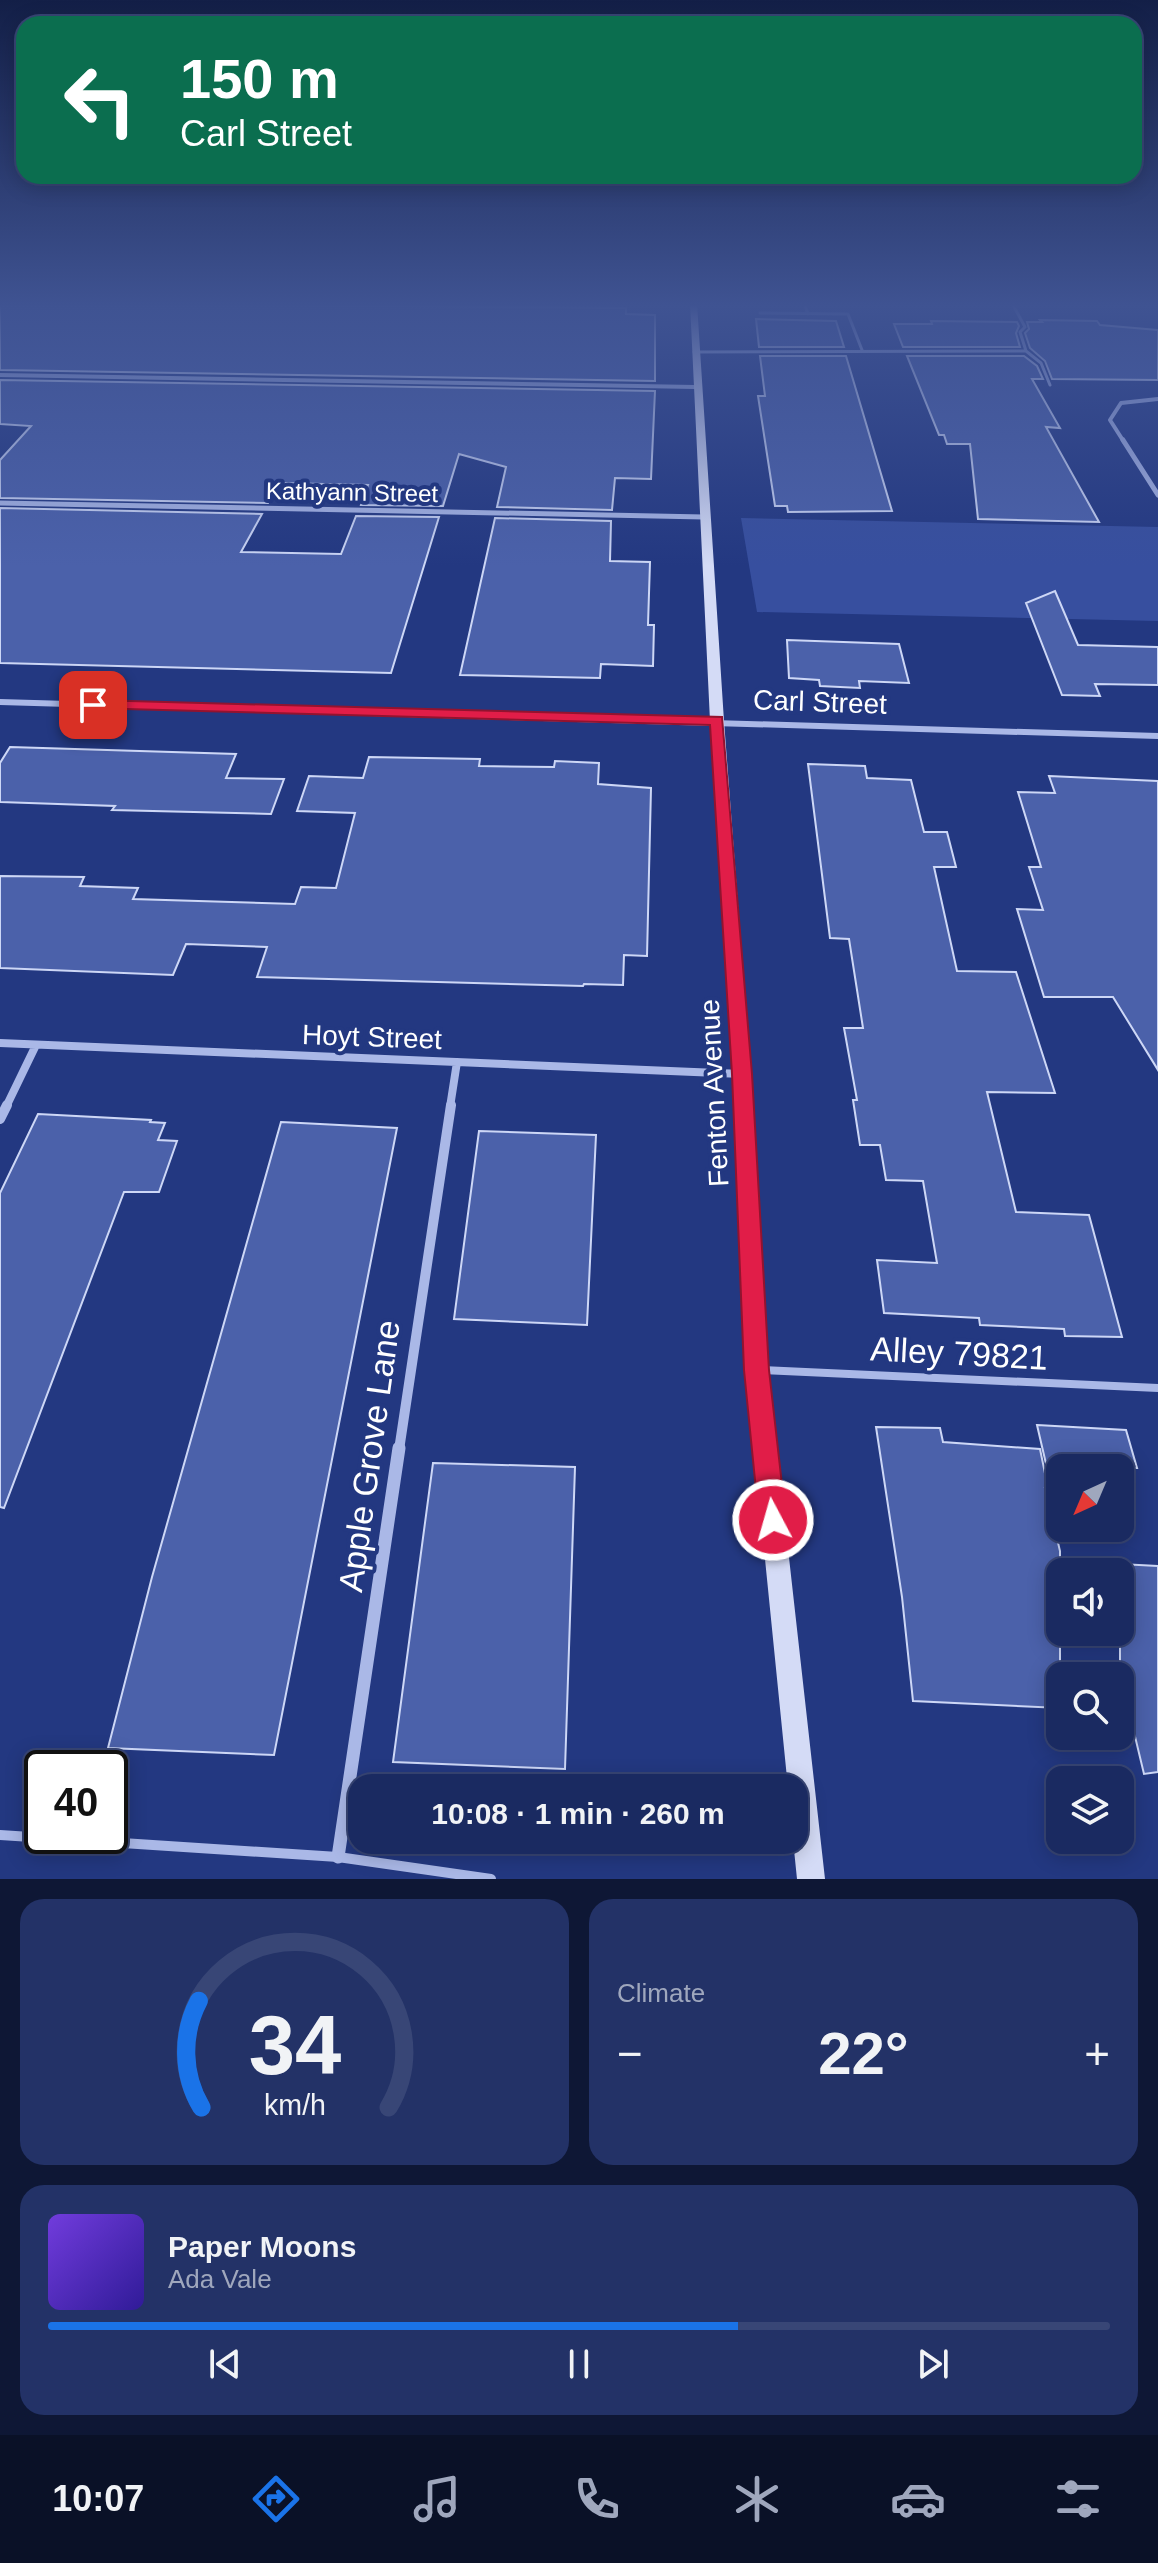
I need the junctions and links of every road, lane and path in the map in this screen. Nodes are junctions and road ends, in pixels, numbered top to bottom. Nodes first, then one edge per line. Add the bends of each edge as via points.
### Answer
1 (695, 391) edge
2 (1158, 399) edge
3 (1158, 495) edge
4 (0, 503) edge
5 (704, 517) junction
6 (0, 702) edge
7 (717, 721) junction
8 (1158, 736) edge
9 (0, 1043) edge
10 (36, 1045) junction
11 (457, 1062) junction
12 (742, 1074) junction
13 (0, 1119) edge
14 (757, 1370) junction
15 (1158, 1388) edge
16 (0, 1835) edge
17 (338, 1857) junction
18 (491, 1879) edge
19 (811, 1879) edge

1 - 5 street, Fenton Avenue
2 - 3 street via 1121,403 1110,420
4 - 5 street, Kathyann Street
5 - 7 street, Fenton Avenue
6 - 7 street, Carl Street
7 - 8 street, Carl Street
7 - 12 street, Fenton Avenue
9 - 10 street, Hoyt Street
10 - 11 street, Hoyt Street
10 - 13 street
11 - 12 street, Hoyt Street
11 - 17 street, Apple Grove Lane
12 - 14 street, Fenton Avenue
14 - 15 lane, Alley 79821
14 - 19 street, Fenton Avenue
16 - 17 lane
17 - 18 lane

